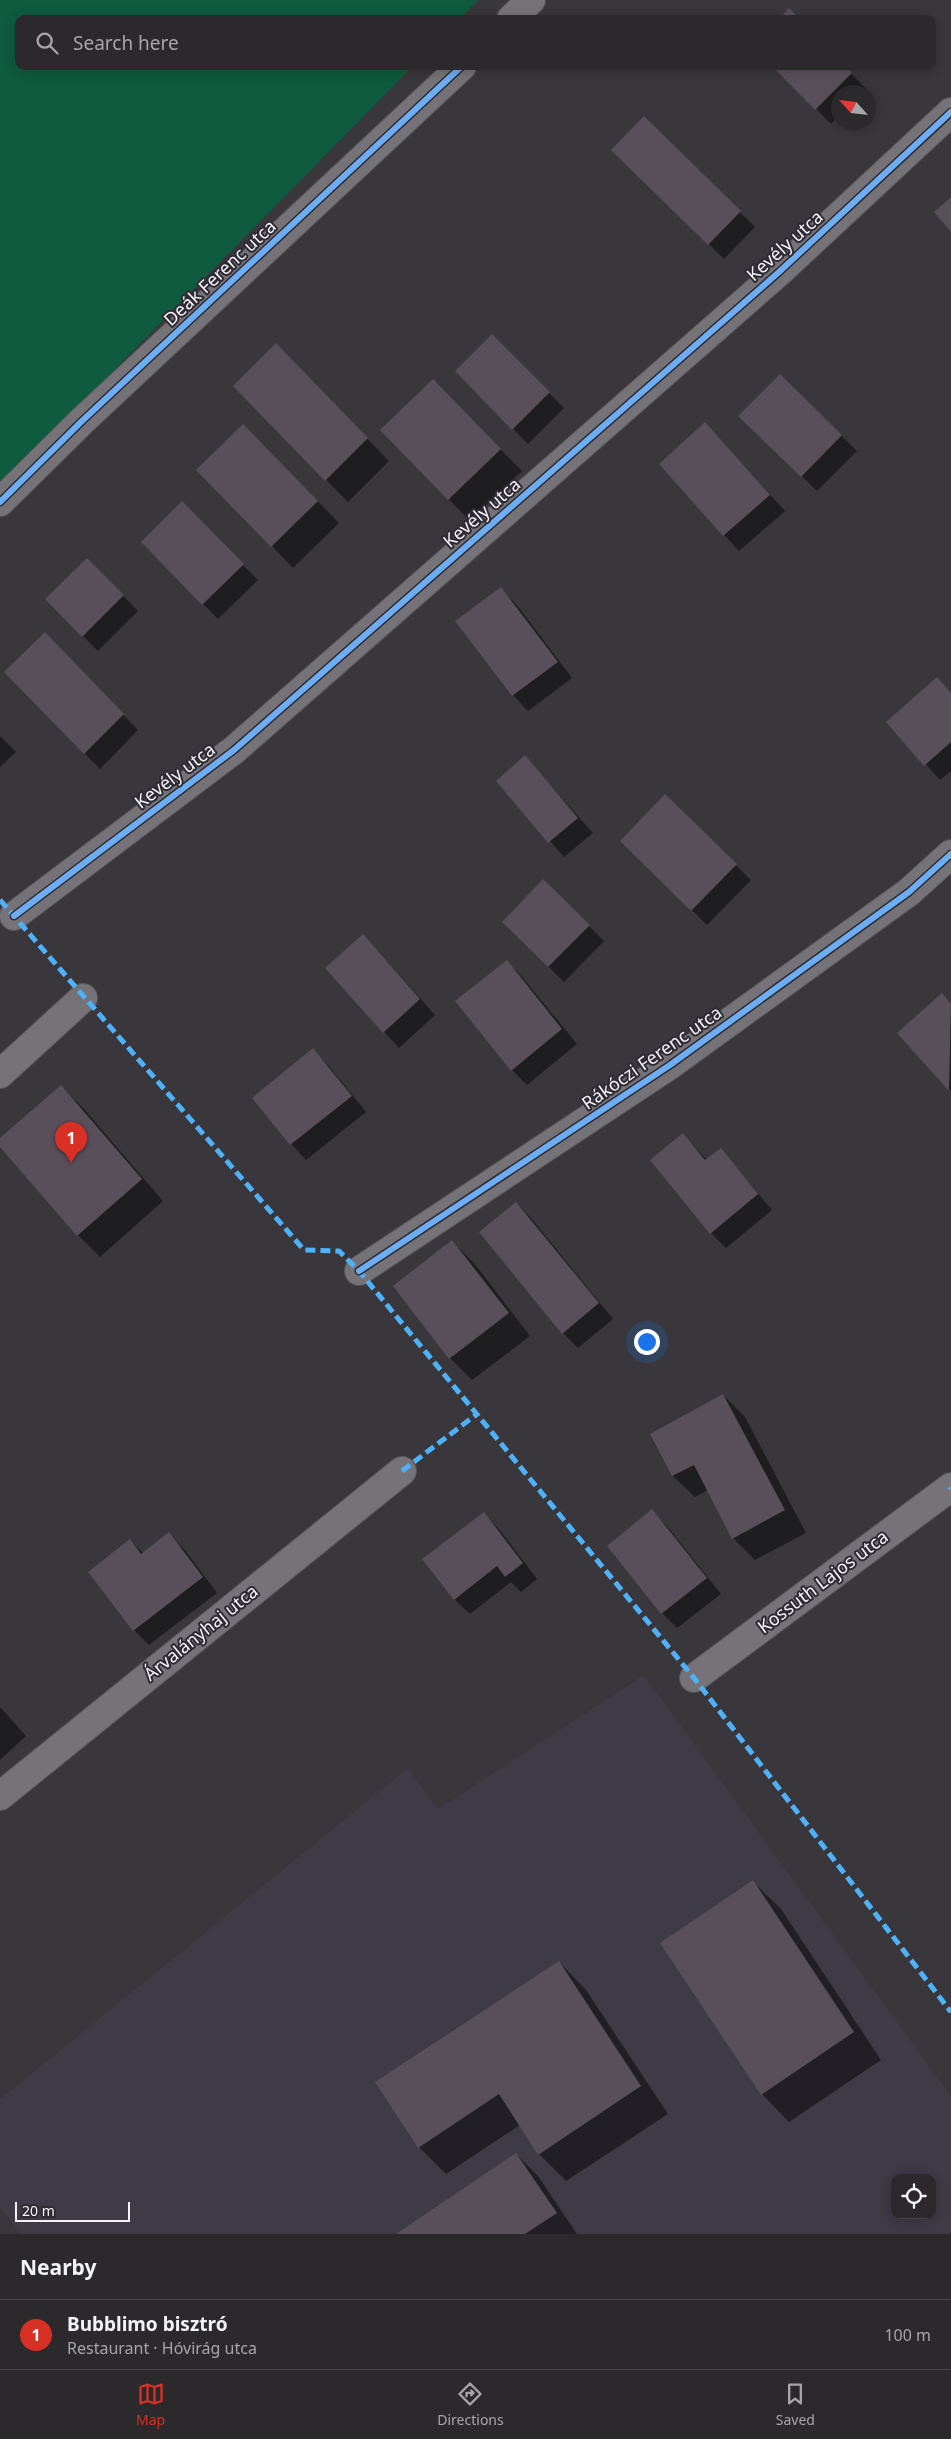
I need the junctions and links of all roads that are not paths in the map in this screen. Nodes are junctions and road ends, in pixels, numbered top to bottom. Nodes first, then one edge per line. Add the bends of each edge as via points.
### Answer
1 (531, 0) edge
2 (515, 15) edge
3 (458, 70) edge
4 (951, 112) edge
5 (0, 502) edge
6 (951, 854) edge
7 (14, 916) dead end
8 (83, 998) dead end
9 (0, 1074) edge
10 (360, 1271) dead end
11 (402, 1471) dead end
12 (951, 1487) edge
13 (694, 1678) dead end
14 (0, 1796) edge

1 - 2 street
3 - 5 street, Deák Ferenc utca
4 - 7 street, Kevély utca via 780,272 234,750
6 - 10 street, Rákóczi Ferenc utca via 909,892 670,1066
8 - 9 street
11 - 14 street, Árvalányhaj utca
12 - 13 street, Kossuth Lajos utca

